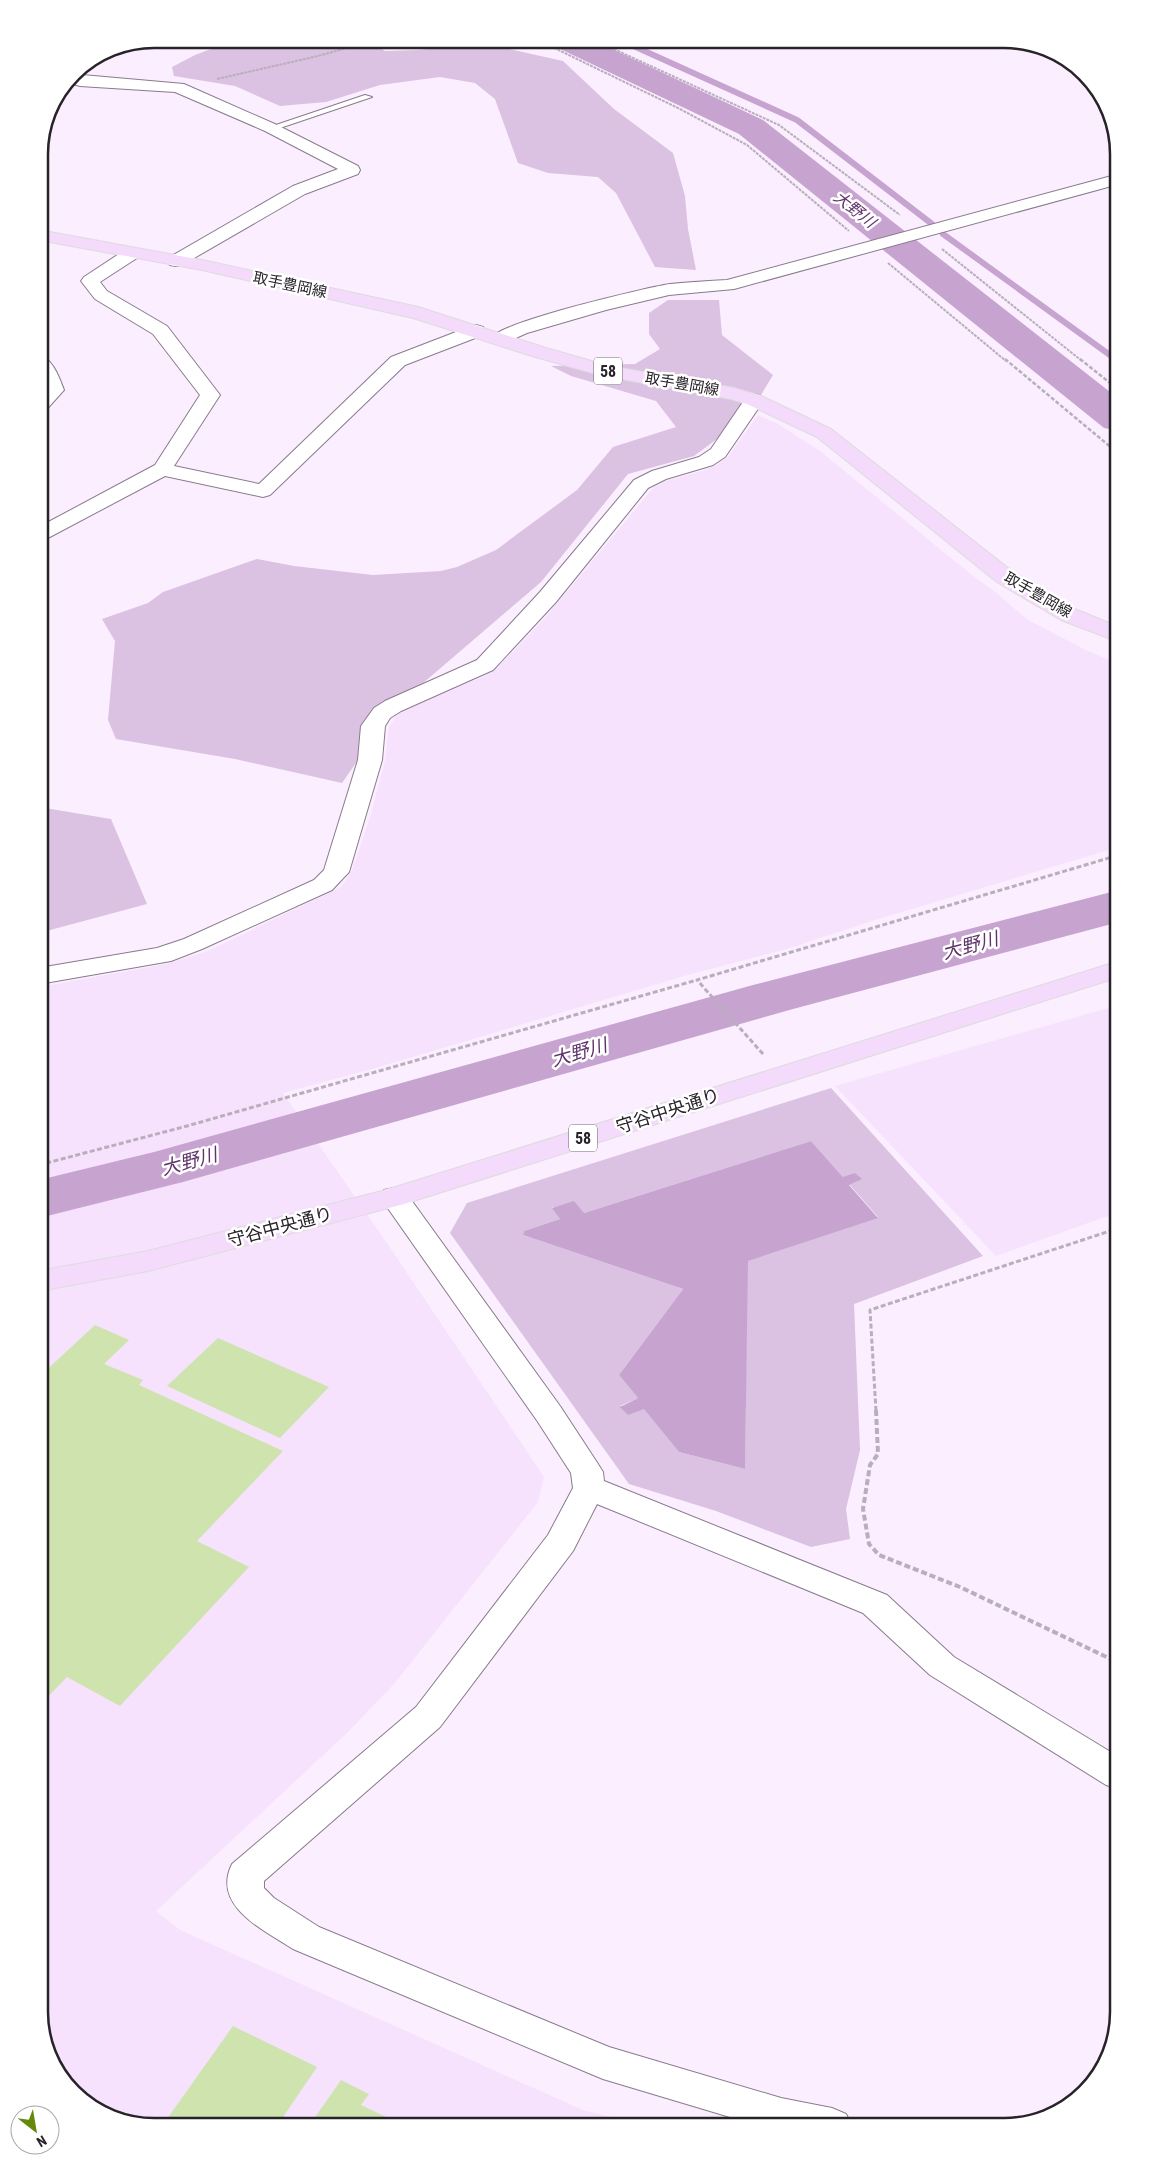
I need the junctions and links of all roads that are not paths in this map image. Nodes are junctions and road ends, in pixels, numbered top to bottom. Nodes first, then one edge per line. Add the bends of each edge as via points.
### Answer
1 (78, 80) edge
2 (368, 96) dead end
3 (271, 128) junction
4 (1110, 181) edge
5 (48, 237) edge
6 (131, 254) junction
7 (176, 261) junction
8 (476, 332) junction
9 (500, 338) junction
10 (48, 375) edge
11 (48, 396) edge
12 (754, 400) junction
13 (162, 469) junction
14 (48, 530) edge
15 (1110, 631) edge
16 (1110, 972) edge
17 (48, 974) edge
18 (394, 1197) junction
19 (48, 1279) edge
20 (589, 1488) junction
21 (1110, 1769) edge
22 (794, 2118) edge

1 - 3 street via 178,87
2 - 3 lane
3 - 7 street via 352,170 300,190
4 - 9 street via 728,285 669,290 602,305
5 - 6 main road, 取手豊岡線 / 58
6 - 7 main road, 取手豊岡線 / 58
6 - 13 street via 90,281 102,295 160,330 210,395
7 - 8 main road, 取手豊岡線 / 58 via 418,313
8 - 9 main road, 取手豊岡線 / 58
8 - 13 street via 398,361 263,491
9 - 12 main road, 取手豊岡線 / 58 via 608,371
10 - 11 street via 54,390
12 - 15 main road, 取手豊岡線 / 58 via 824,433 1005,577 1069,615
12 - 17 street via 718,453 706,461 641,484 548,597 485,665 382,713 373,726 370,760 336,872 323,885 162,955
13 - 14 street
16 - 18 main road, 守谷中央通り / 58
18 - 19 main road, 守谷中央通り / 58 via 148,1261
18 - 20 street via 566,1439 587,1472
20 - 21 street via 875,1604 942,1666
20 - 22 street via 561,1542 428,1717 246,1875 246,1894 261,1909 306,1938 603,2062

